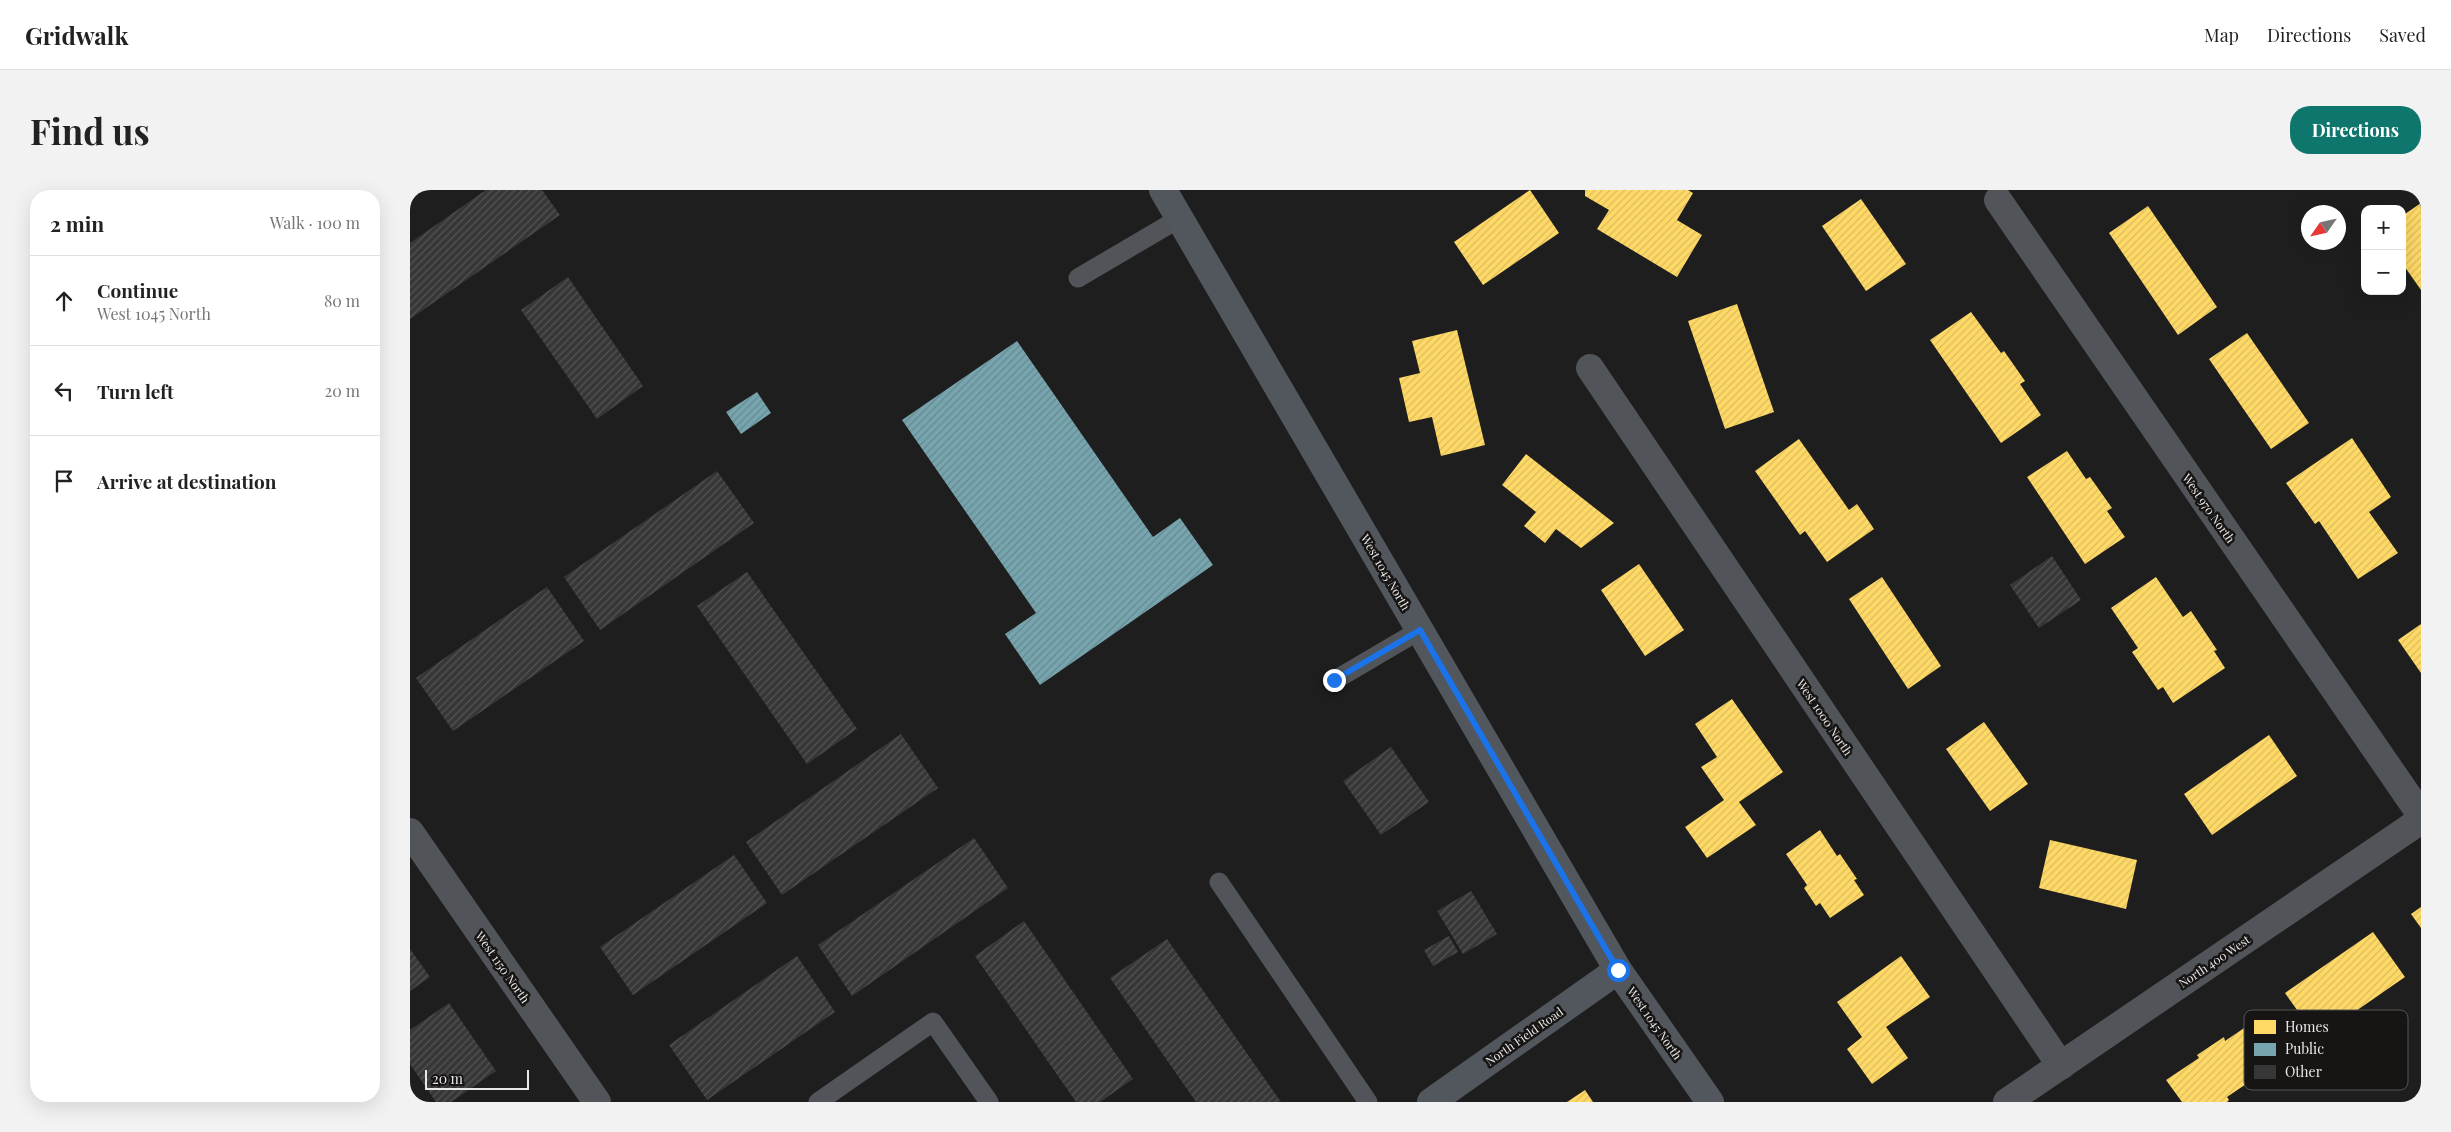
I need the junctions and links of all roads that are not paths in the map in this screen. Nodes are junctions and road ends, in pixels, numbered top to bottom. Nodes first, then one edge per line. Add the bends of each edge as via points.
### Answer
1 (1164, 190) edge
2 (1998, 200) dead end
3 (1180, 218) junction
4 (1078, 278) dead end
5 (1590, 368) dead end
6 (1420, 630) junction
7 (1334, 680) dead end
8 (2421, 815) edge
9 (2421, 820) edge
10 (410, 832) edge
11 (1219, 882) dead end
12 (1618, 970) junction
13 (2061, 1066) junction
14 (597, 1102) edge
15 (818, 1102) edge
16 (989, 1102) edge
17 (1368, 1102) edge
18 (1431, 1102) edge
19 (1710, 1102) edge
20 (2007, 1102) edge

1 - 3 main road, West 1045 North
2 - 8 street, West 970 North
3 - 4 lane
3 - 6 main road, West 1045 North
5 - 13 street, West 1000 North
6 - 7 lane
6 - 12 main road, West 1045 North
9 - 13 street, North 400 West
10 - 14 street, West 1150 North
11 - 17 lane
12 - 18 main road, North Field Road
12 - 19 main road, West 1045 North
13 - 20 street, North 400 West
15 - 16 lane via 933,1022

